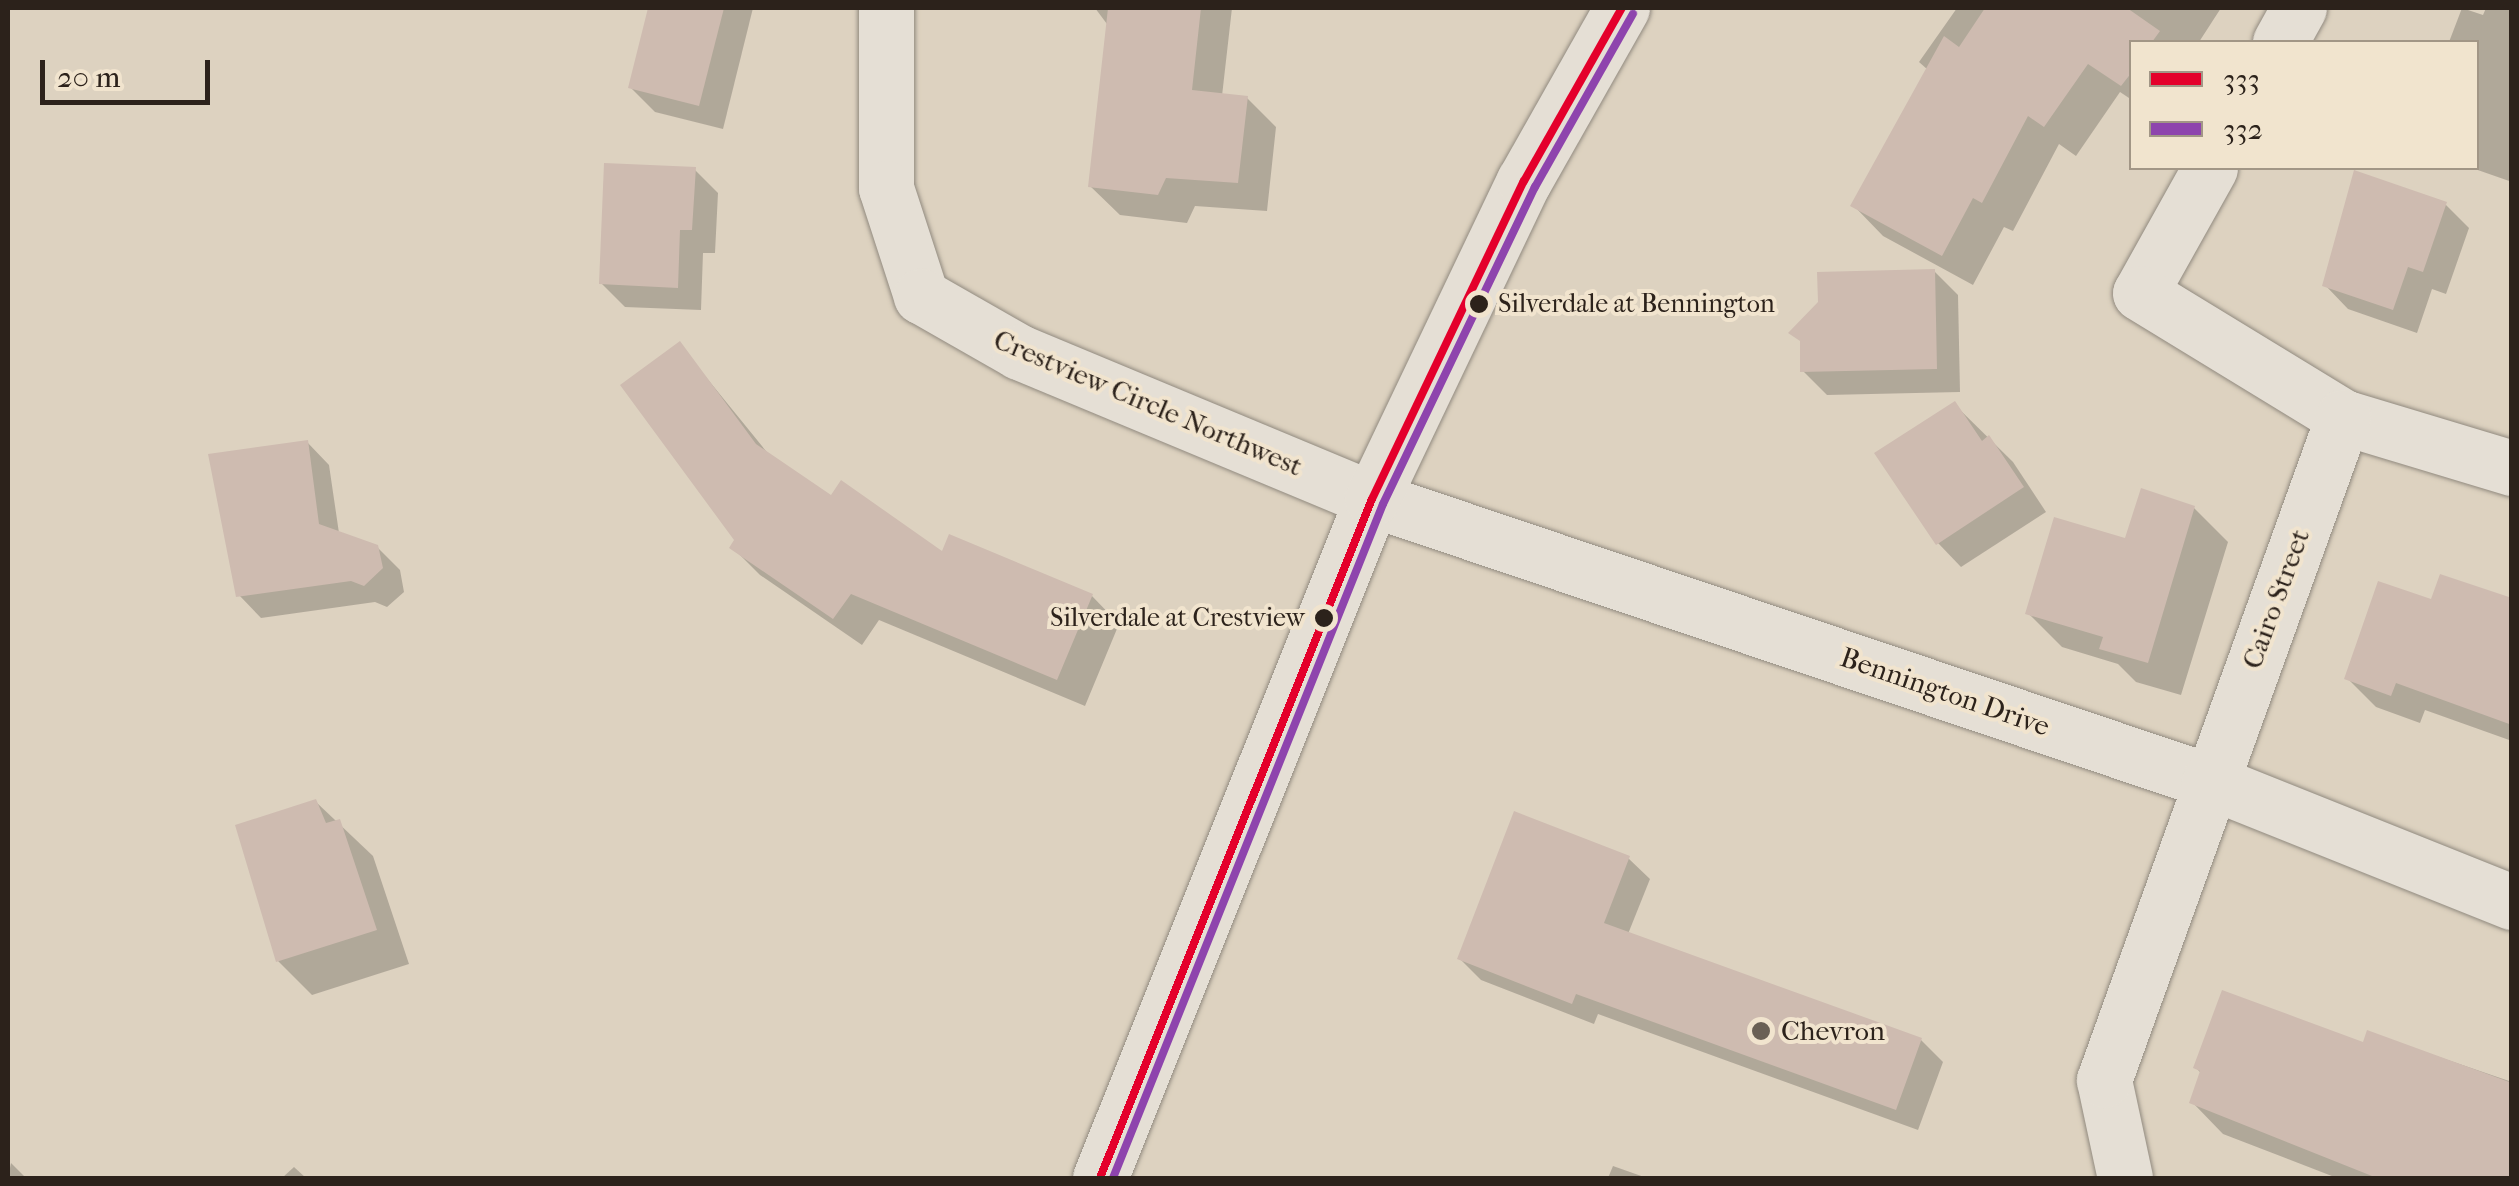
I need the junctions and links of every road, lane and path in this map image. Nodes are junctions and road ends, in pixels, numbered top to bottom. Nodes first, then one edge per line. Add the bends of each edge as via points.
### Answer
1 (886, 8) edge
2 (1622, 8) edge
3 (2300, 8) edge
4 (2281, 40) edge
5 (2209, 170) edge
6 (2343, 417) junction
7 (2512, 468) edge
8 (1372, 499) junction
9 (2210, 781) junction
10 (2512, 902) edge
11 (1100, 1178) edge
12 (2125, 1178) edge

1 - 8 street, Crestview Circle Northwest via 886,188 922,296 1019,352
2 - 8 street via 1524,181
3 - 4 street
5 - 6 street via 2140,294
6 - 7 street
6 - 9 street, Cairo Street
8 - 9 street, Bennington Drive
8 - 11 street
9 - 10 street, Bennington Drive
9 - 12 street, Cairo Street via 2104,1080

